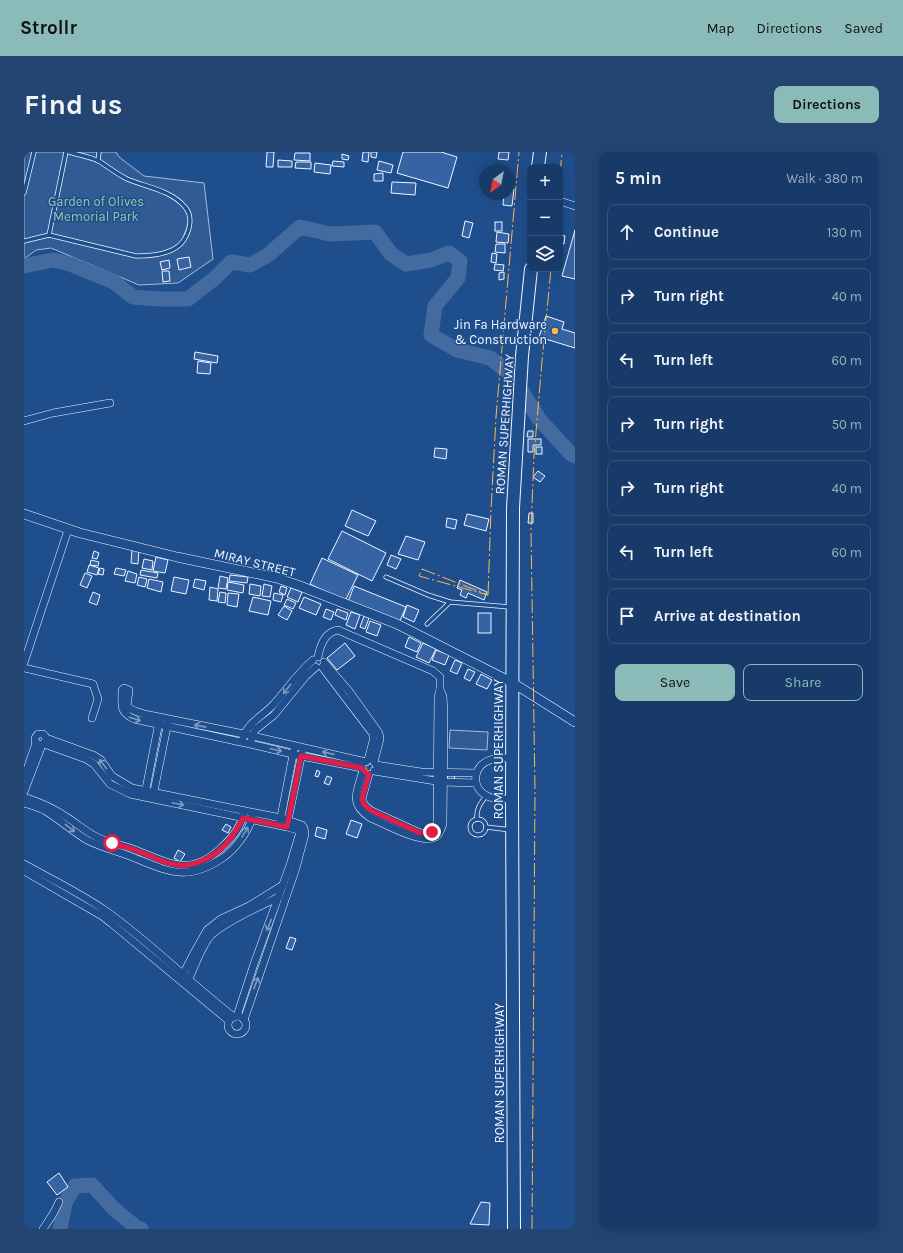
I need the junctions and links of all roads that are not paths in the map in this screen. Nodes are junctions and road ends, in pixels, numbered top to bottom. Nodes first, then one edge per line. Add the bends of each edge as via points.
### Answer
1 (34, 152) edge
2 (66, 152) edge
3 (69, 152) edge
4 (88, 152) edge
5 (99, 152) edge
6 (540, 152) edge
7 (88, 157) junction
8 (98, 161) junction
9 (538, 164) edge
10 (24, 194) edge
11 (563, 202) edge
12 (575, 206) edge
13 (49, 235) junction
14 (24, 241) edge
15 (531, 272) edge
16 (110, 403) dead end
17 (24, 421) edge
18 (24, 514) edge
19 (68, 530) junction
20 (386, 577) dead end
21 (450, 602) junction
22 (512, 608) junction
23 (427, 624) dead end
24 (24, 663) edge
25 (318, 663) junction
26 (24, 668) edge
27 (513, 683) junction
28 (92, 718) dead end
29 (159, 722) junction
30 (575, 722) edge
31 (168, 723) junction
32 (220, 730) junction
33 (219, 738) junction
34 (247, 739) junction
35 (155, 742) junction
36 (164, 744) junction
37 (295, 746) junction
38 (304, 747) junction
39 (293, 754) junction
40 (301, 756) junction
41 (512, 758) junction
42 (369, 767) junction
43 (150, 770) junction
44 (158, 772) junction
45 (440, 773) junction
46 (462, 773) junction
47 (476, 773) junction
48 (289, 774) junction
49 (27, 776) edge
50 (297, 776) junction
51 (440, 782) junction
52 (462, 783) junction
53 (476, 783) junction
54 (24, 792) edge
55 (145, 794) junction
56 (153, 795) junction
57 (486, 796) junction
58 (24, 797) edge
59 (284, 797) junction
60 (292, 799) junction
61 (512, 799) junction
62 (24, 803) edge
63 (44, 807) junction
64 (252, 812) junction
65 (243, 814) junction
66 (477, 819) junction
67 (251, 820) junction
68 (284, 823) junction
69 (486, 827) junction
70 (512, 830) junction
71 (207, 863) junction
72 (24, 864) edge
73 (293, 866) junction
74 (24, 871) edge
75 (46, 880) junction
76 (283, 885) junction
77 (282, 894) junction
78 (251, 908) junction
79 (254, 964) junction
80 (262, 968) junction
81 (185, 980) junction
82 (236, 1018) junction
83 (59, 1202) dead end
84 (43, 1229) edge
85 (514, 1229) edge

1 - 10 lane
2 - 13 lane
3 - 7 lane
4 - 7 lane
5 - 8 lane
6 - 9 main road
7 - 8 lane
8 - 13 lane via 128,179 170,195 186,207 191,222 183,242 175,249 149,256 136,256
11 - 12 street
13 - 14 lane
15 - 22 main road, ROMAN SUPERHIGHWAY via 518,417 513,508
16 - 17 street
18 - 19 street, MIRAY STREET
19 - 24 street
19 - 27 street, MIRAY STREET via 277,578 397,624
20 - 21 lane
21 - 22 lane
21 - 23 lane
22 - 27 main road, ROMAN SUPERHIGHWAY
25 -> 34 street via 281,708 266,717
25 - 42 street via 346,693 377,738
25 - 45 street via 319,650 327,636 334,631 343,631 433,671 440,677
26 - 28 street via 93,684 98,700
27 - 30 street, MIRAY STREET
27 - 41 main road, ROMAN SUPERHIGHWAY
29 -> 29 street via 129,708 129,690 123,688 122,707 126,716
29 - 31 street
29 - 35 street
32 -> 31 street
31 - 33 street
31 - 36 street
32 - 33 street
32 - 34 street
33 - 34 street
34 - 37 street
34 -> 39 street
35 - 36 street
35 - 43 street
36 - 44 street
37 - 38 street
37 - 39 street
38 - 40 street
42 -> 38 street
39 - 40 street
39 - 48 street
40 - 42 street
40 - 50 street
41 - 47 street via 491,759 480,765
41 - 61 main road, ROMAN SUPERHIGHWAY
42 - 45 street
42 - 51 street
42 - 51 street via 356,799 361,807 369,817 399,827 419,839 436,837 441,831 443,824
43 - 44 street
43 - 55 street
44 - 56 street
45 - 46 street
45 - 51 street
46 - 47 street
46 - 52 street
47 - 53 street
48 - 50 street
48 - 59 street
49 - 54 street
49 - 55 street via 42,743 64,747 88,756 110,779
50 - 60 street
51 - 52 street
52 - 53 street
53 - 57 street
55 - 56 street
56 - 65 street
57 - 61 street via 494,799
57 - 66 lane via 478,806
58 - 63 street
59 - 60 street
59 - 68 street
60 - 68 street
61 - 70 main road, ROMAN SUPERHIGHWAY
62 - 63 street
63 - 71 street via 92,838 160,865 189,869
64 - 65 street
64 - 67 street
64 - 68 street
65 - 67 street
65 - 71 street via 234,835
66 - 69 lane via 483,821
66 - 69 lane via 471,825 473,833 481,834
67 - 68 street
71 -> 67 street via 221,859 235,847
68 - 73 street via 302,834
69 - 70 lane
70 - 85 main road, ROMAN SUPERHIGHWAY
72 - 75 street
73 - 76 street
73 - 77 street
74 - 75 street
75 - 81 street via 104,913
76 - 77 street
76 - 78 street
77 - 78 street
77 -> 79 street
77 - 80 street
78 - 81 street via 233,917 206,937
79 - 80 street
79 - 82 street
82 -> 80 street
81 - 82 street
83 - 84 street

